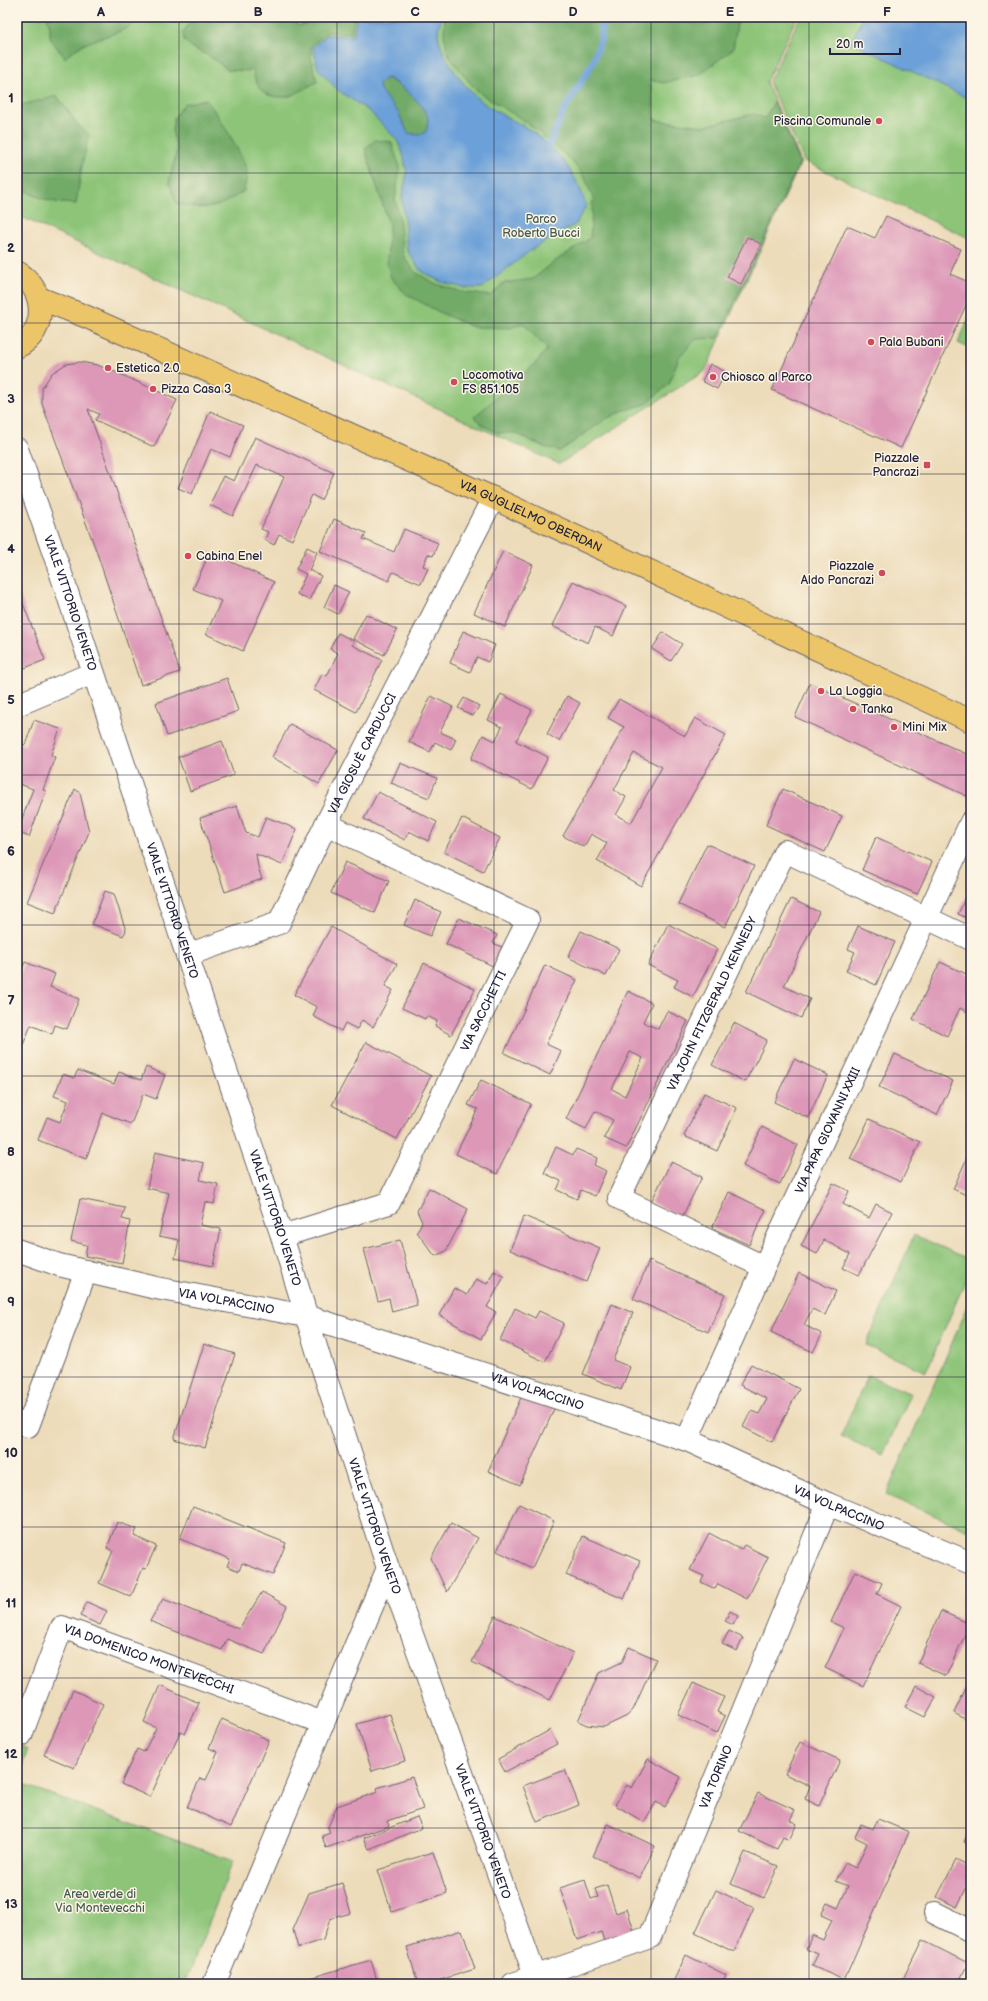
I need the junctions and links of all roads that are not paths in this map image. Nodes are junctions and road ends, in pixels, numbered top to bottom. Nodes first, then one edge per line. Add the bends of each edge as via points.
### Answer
1 (17, 272) edge
2 (39, 298) junction
3 (87, 316) junction
4 (38, 323) junction
5 (17, 347) edge
6 (17, 449) edge
7 (23, 479) edge
8 (493, 498) junction
9 (93, 673) junction
10 (17, 705) edge
11 (971, 721) edge
12 (971, 822) edge
13 (326, 824) junction
14 (927, 918) junction
15 (971, 939) edge
16 (187, 955) junction
17 (282, 1236) junction
18 (17, 1250) edge
19 (764, 1267) junction
20 (86, 1271) junction
21 (306, 1316) junction
22 (17, 1422) edge
23 (687, 1440) junction
24 (828, 1504) junction
25 (971, 1563) edge
26 (388, 1568) junction
27 (403, 1611) junction
28 (368, 1615) junction
29 (323, 1723) junction
30 (21, 1735) dead end
31 (935, 1913) dead end
32 (971, 1931) edge
33 (536, 1980) edge
34 (214, 1984) edge
35 (513, 1984) edge

1 - 2 main road via 34,286
2 - 3 main road, VIA GUGLIELMO OBERDAN
2 - 4 main road via 41,310
3 - 4 main road
3 - 8 main road, VIA GUGLIELMO OBERDAN
4 - 5 main road via 32,335
6 - 7 street, VIALE VITTORIO VENETO
7 - 9 street, VIALE VITTORIO VENETO
8 - 11 main road, VIA GUGLIELMO OBERDAN
8 - 13 street, VIA GIOSUÈ CARDUCCI
9 - 10 street
9 - 16 street, VIALE VITTORIO VENETO
12 - 14 street, VIA PAPA GIOVANNI XXIII
13 - 16 street, VIA GIOSUÈ CARDUCCI via 279,923
13 - 17 street, VIA SACCHETTI via 528,920 389,1203
14 - 15 street, VIA JOHN FITZGERALD KENNEDY
14 - 19 street, VIA PAPA GIOVANNI XXIII
14 - 19 street, VIA JOHN FITZGERALD KENNEDY via 784,851 619,1198
16 - 17 street, VIALE VITTORIO VENETO
17 - 21 street, VIALE VITTORIO VENETO
18 - 20 street, VIA VOLPACCINO via 59,1265
19 - 23 street, VIA PAPA GIOVANNI XXIII
20 - 21 street, VIA VOLPACCINO via 156,1288
20 - 22 street via 28,1426
21 - 23 street, VIA VOLPACCINO
21 - 26 street, VIALE VITTORIO VENETO
23 - 24 street, VIA VOLPACCINO
24 - 25 street, VIA VOLPACCINO
24 - 33 street, VIA TORINO via 650,1937
26 - 27 street, VIALE VITTORIO VENETO
26 - 28 street
27 - 28 street
27 - 33 street, VIALE VITTORIO VENETO
28 - 29 street
29 - 30 street, VIA DOMENICO MONTEVECCHI via 62,1627
29 - 34 street
31 - 32 street
33 - 35 street, VIA TORINO

